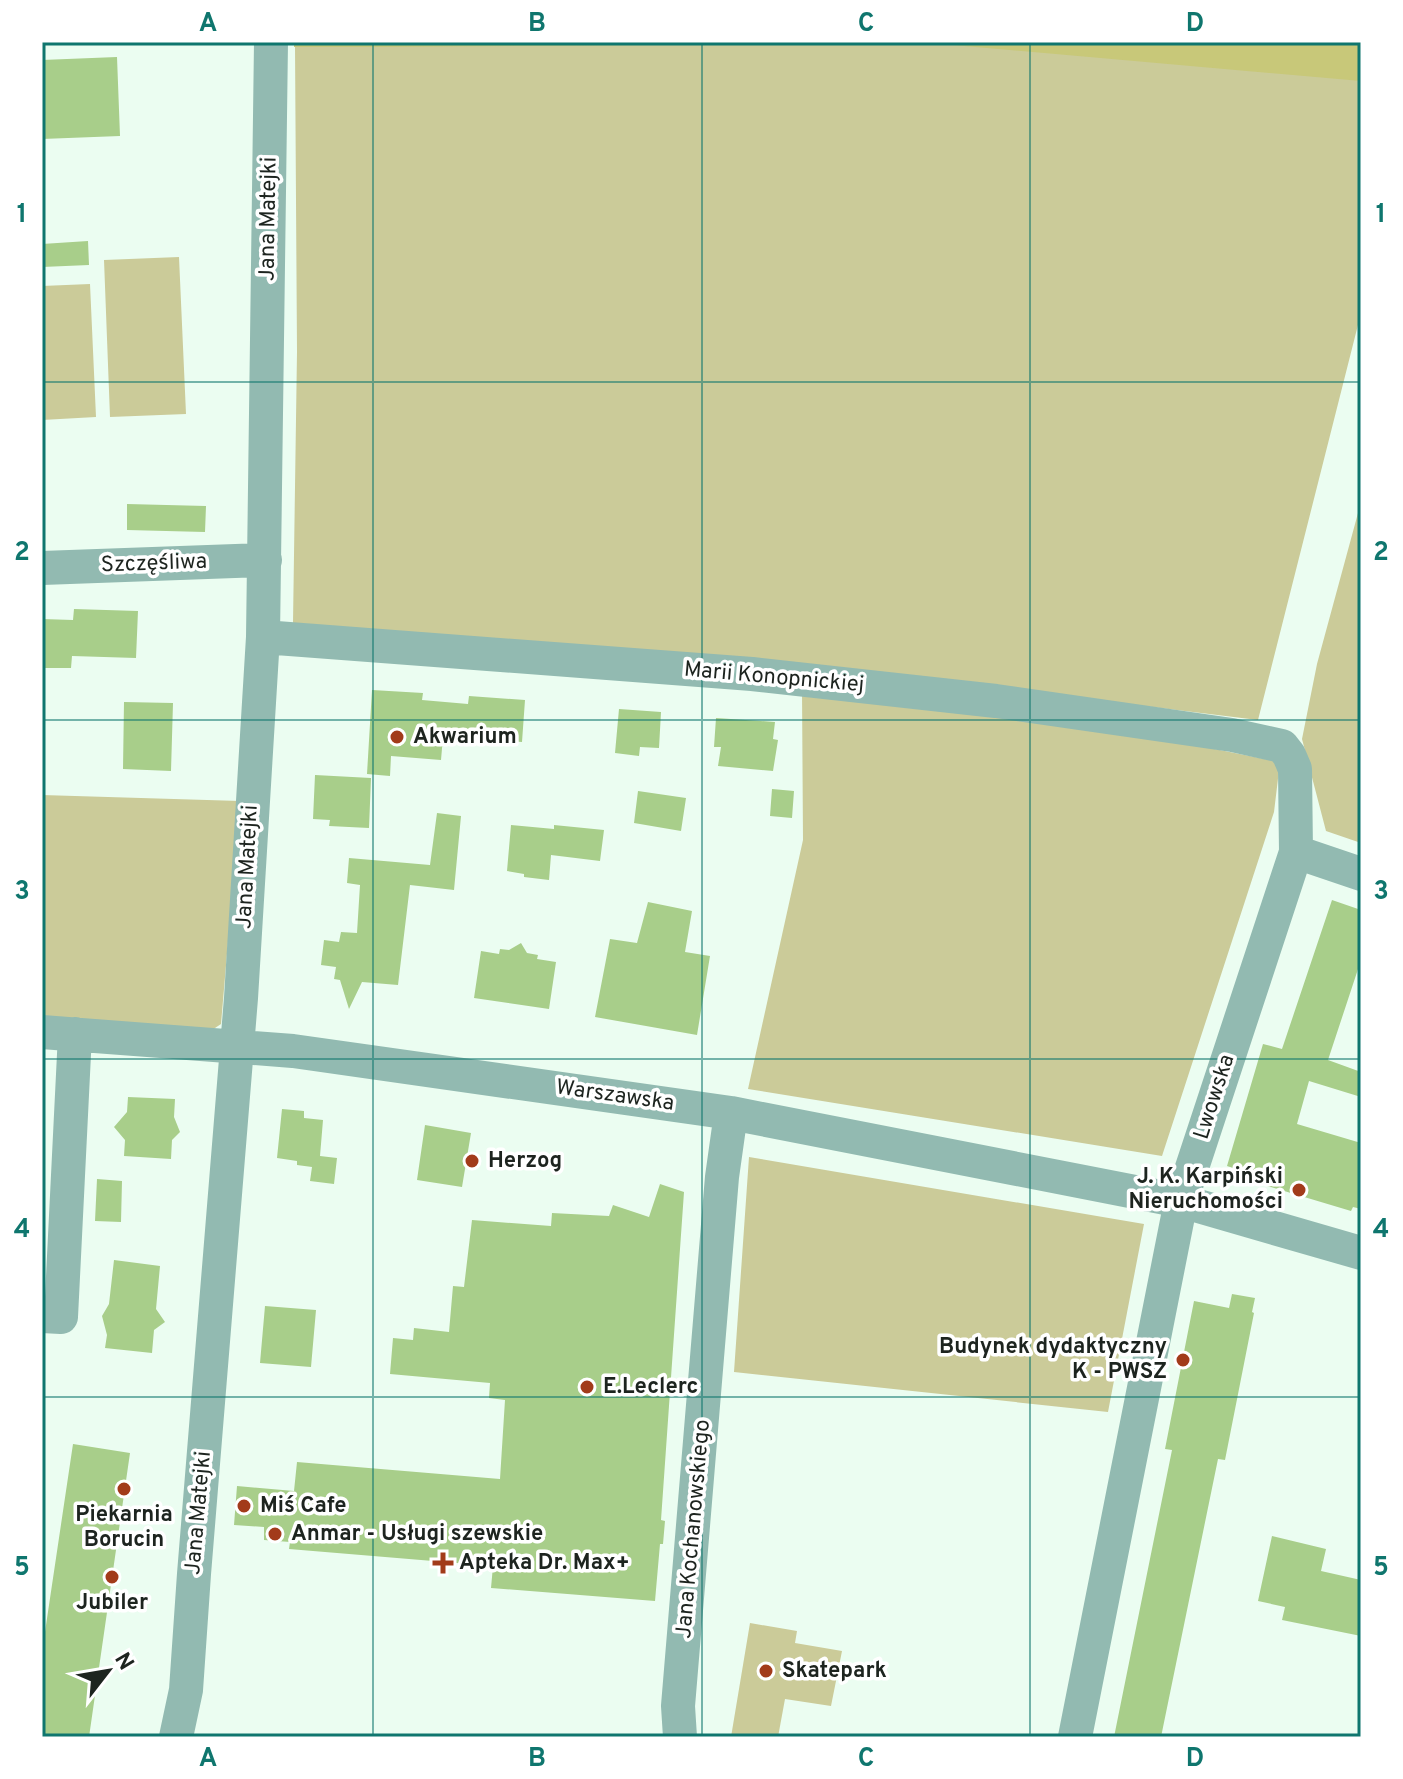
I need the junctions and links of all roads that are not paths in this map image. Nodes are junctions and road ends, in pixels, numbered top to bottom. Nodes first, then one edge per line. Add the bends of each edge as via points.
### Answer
1 (271, 42) edge
2 (265, 560) junction
3 (42, 568) edge
4 (263, 637) junction
5 (1282, 746) joint
6 (1296, 852) junction
7 (1361, 874) edge
8 (58, 1033) edge
9 (237, 1045) junction
10 (731, 1113) junction
11 (1181, 1201) junction
12 (1361, 1253) edge
13 (42, 1316) edge
14 (186, 1690) junction
15 (679, 1721) edge
16 (176, 1737) edge
17 (192, 1737) edge
18 (662, 1737) edge
19 (1075, 1737) edge

1 - 2 street, Jana Matejki
2 - 3 street, Szczęśliwa
2 - 4 street, Jana Matejki
4 - 5 street, Marii Konopnickiej via 767,675 996,701
4 - 9 street, Jana Matejki
5 - 6 street, Lwowska via 1295,769
6 - 7 street
6 - 11 street, Lwowska
8 - 9 street, Warszawska
8 - 13 street via 61,1317
9 - 10 street, Warszawska
9 - 14 street, Jana Matejki
10 - 11 street, Warszawska
10 - 15 street, Jana Kochanowskiego
11 - 12 street, Warszawska
11 - 19 street, Lwowska
14 - 16 street, Jana Matejki
14 - 17 street, Jana Matejki
15 - 18 street, Jana Kochanowskiego

